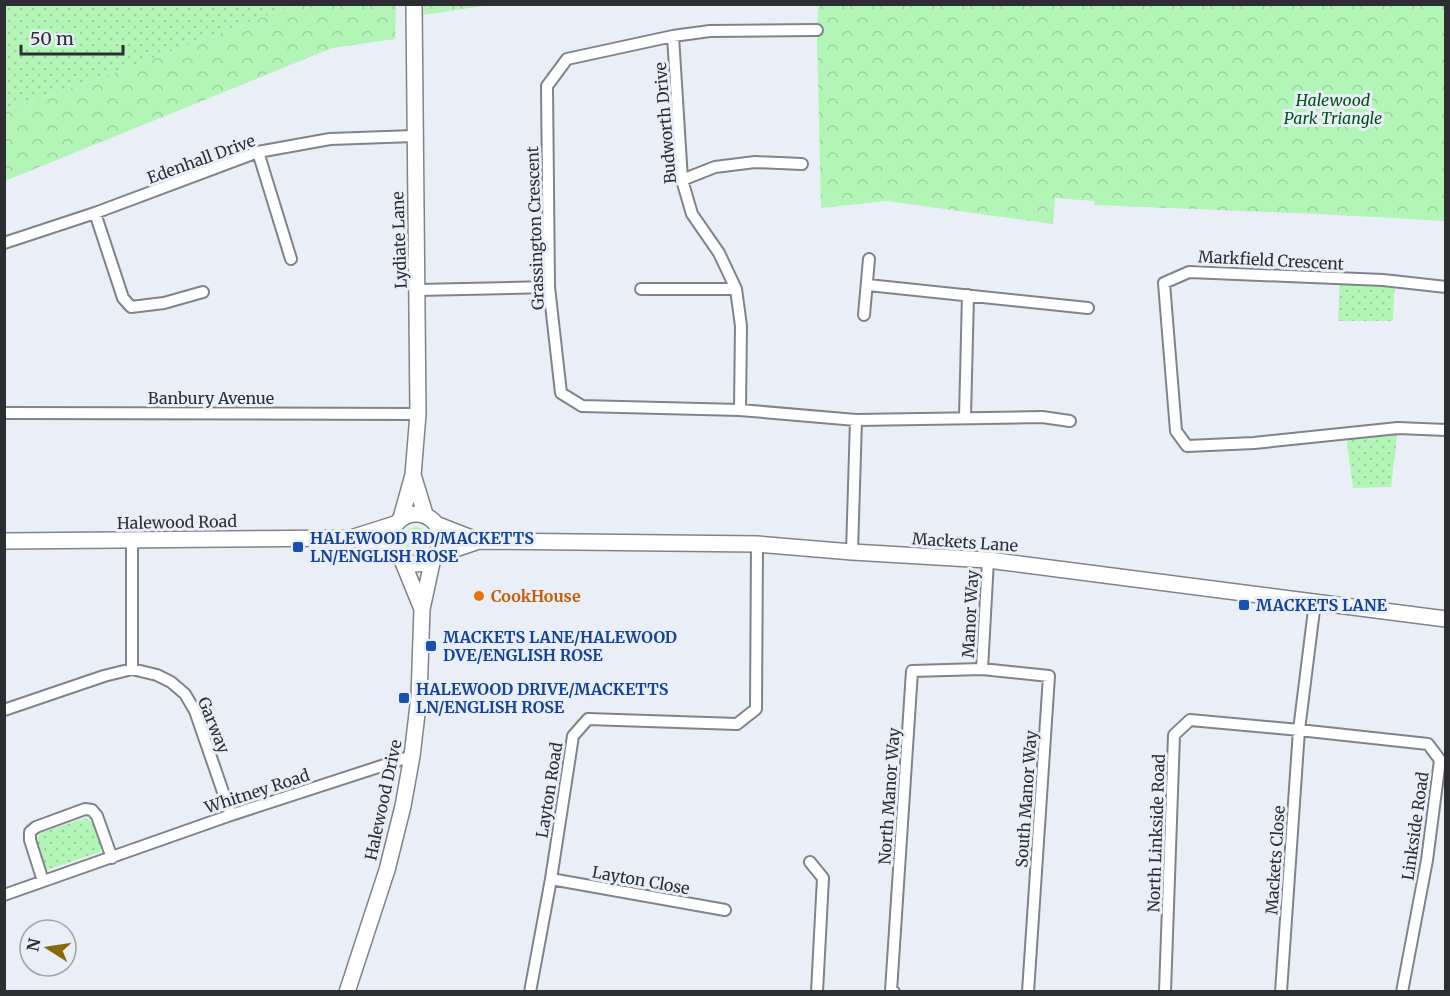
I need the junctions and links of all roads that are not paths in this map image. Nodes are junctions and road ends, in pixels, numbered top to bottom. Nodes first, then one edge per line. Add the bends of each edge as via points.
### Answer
1 (414, 4) edge
2 (817, 30) dead end
3 (673, 36) junction
4 (414, 136) junction
5 (258, 152) junction
6 (802, 164) dead end
7 (682, 180) junction
8 (95, 213) junction
9 (4, 243) edge
10 (291, 259) dead end
11 (869, 259) dead end
12 (868, 285) junction
13 (549, 287) junction
14 (1446, 287) edge
15 (641, 289) dead end
16 (736, 289) junction
17 (418, 290) junction
18 (203, 292) dead end
19 (968, 295) junction
20 (1088, 308) dead end
21 (864, 315) dead end
22 (740, 410) junction
23 (4, 413) edge
24 (418, 414) junction
25 (965, 417) junction
26 (856, 420) junction
27 (1070, 421) dead end
28 (1446, 430) edge
29 (413, 475) junction
30 (425, 514) junction
31 (398, 521) junction
32 (438, 525) junction
33 (351, 538) junction
34 (4, 541) edge
35 (132, 541) junction
36 (479, 541) junction
37 (757, 544) junction
38 (852, 552) junction
39 (398, 555) junction
40 (434, 557) junction
41 (988, 560) junction
42 (1315, 603) junction
43 (422, 609) junction
44 (1446, 619) edge
45 (132, 669) junction
46 (982, 669) junction
47 (4, 710) edge
48 (1299, 730) junction
49 (412, 756) junction
50 (231, 815) junction
51 (112, 858) junction
52 (810, 862) dead end
53 (551, 879) junction
54 (43, 881) junction
55 (4, 895) edge
56 (725, 910) dead end
57 (347, 992) edge
58 (530, 992) edge
59 (817, 992) edge
60 (894, 992) edge
61 (1028, 992) edge
62 (1165, 992) edge
63 (1281, 992) edge
64 (1402, 992) edge

1 - 4 street, Lydiate Lane
2 - 3 street, Grassington Crescent via 710,31
3 - 7 street, Budworth Drive
3 - 13 street, Grassington Crescent via 567,59 547,86
4 - 5 street, Edenhall Drive via 330,139
4 - 17 street, Lydiate Lane
5 - 8 street, Edenhall Drive
5 - 10 street
6 - 7 street via 755,162 715,167
7 - 16 street, Budworth Drive via 692,214 719,253
8 - 9 street, Edenhall Drive
8 - 18 street via 123,298 131,307
11 - 12 street
12 - 19 street
12 - 21 street
13 - 17 street
13 - 22 street, Grassington Crescent via 561,393 582,406
14 - 28 street, Markfield Crescent via 1383,280 1189,272 1164,283 1176,430 1187,446 1398,428
15 - 16 street
16 - 22 street, Budworth Drive via 741,326
17 - 24 street, Lydiate Lane
19 - 20 street
19 - 25 street
22 - 26 street, Grassington Crescent
23 - 24 street, Banbury Avenue
24 - 29 street, Lydiate Lane
25 - 26 street, Grassington Crescent
25 - 27 street, Grassington Crescent
26 - 38 street
29 - 30 street, Lydiate Lane
29 - 31 street, Lydiate Lane
30 - 31 street
30 - 32 street
31 - 33 street, Halewood Road
31 - 39 street via 391,537
32 - 36 street, Mackets Lane
32 - 40 street via 442,541
33 - 35 street, Halewood Road
33 - 39 street, Halewood Road
34 - 35 street, Halewood Road
35 - 45 street
36 - 37 street, Mackets Lane
36 - 40 street, Mackets Lane
37 - 38 street, Mackets Lane
37 - 53 street, Layton Road via 756,709 737,724 588,719 573,736
38 - 41 street, Mackets Lane
39 - 40 street via 418,564
39 - 43 street, Halewood Drive
40 - 43 street, Halewood Drive
41 - 42 street, Mackets Lane
41 - 46 street, Manor Way
42 - 44 street, Mackets Lane
42 - 48 street
43 - 49 street, Halewood Drive
45 - 47 street, Garway
45 - 50 street, Garway via 157,675 185,694 195,711
46 - 60 street, North Manor Way via 912,671 891,991
46 - 61 street, South Manor Way via 1049,676
48 - 62 street, North Linkside Road via 1190,720 1174,735
48 - 63 street, Mackets Close
48 - 64 street, Linkside Road via 1428,744 1440,760 1427,860
49 - 50 street, Whitney Road
49 - 57 street, Halewood Drive via 387,870
50 - 51 street, Whitney Road
51 - 54 street, Whitney Road
51 - 54 street via 98,816 85,809 30,832
52 - 59 street via 823,878
53 - 56 street, Layton Close
53 - 58 street, Layton Road
54 - 55 street, Whitney Road

